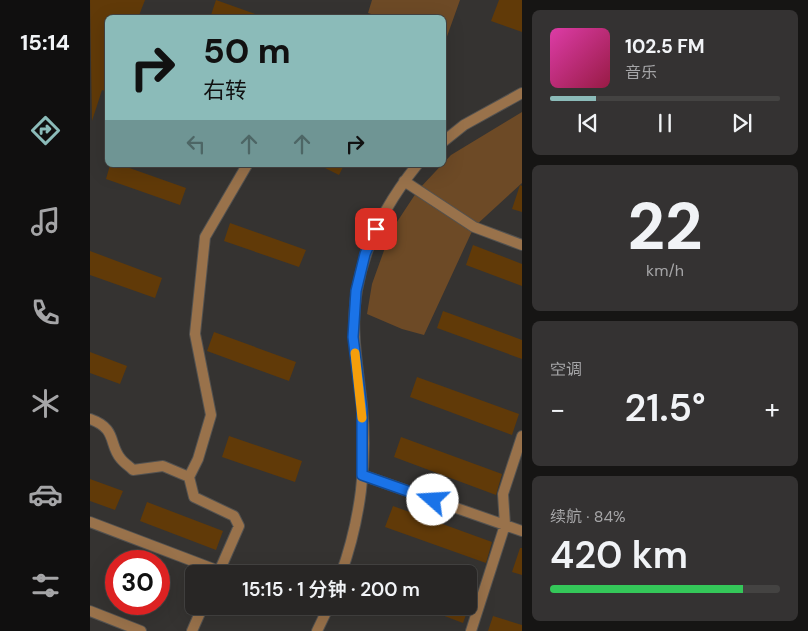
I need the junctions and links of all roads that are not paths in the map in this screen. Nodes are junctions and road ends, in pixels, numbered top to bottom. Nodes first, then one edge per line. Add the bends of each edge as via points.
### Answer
1 (522, 93) edge
2 (446, 139) edge
3 (246, 167) edge
4 (415, 167) edge
5 (404, 180) junction
6 (522, 245) edge
7 (90, 419) edge
8 (522, 436) edge
9 (362, 475) junction
10 (189, 477) junction
11 (90, 522) edge
12 (505, 525) junction
13 (522, 532) edge
14 (200, 565) edge
15 (221, 565) edge
16 (343, 565) edge
17 (90, 611) edge
18 (199, 615) edge
19 (324, 615) edge
20 (141, 631) edge
21 (192, 631) edge
22 (318, 631) edge
23 (471, 631) edge

1 - 2 street via 464,125
3 - 10 street via 204,237 195,334 211,415
4 - 5 street
5 - 6 street via 474,227
5 - 9 street via 382,216 365,254 356,291 353,337 362,409
7 - 10 street via 111,434 120,458 133,470 162,466
8 - 12 street via 503,494
9 - 12 street
9 - 16 street via 362,493
10 - 15 street via 194,497 234,516 239,526
11 - 14 street
12 - 13 street
12 - 23 street
17 - 20 street
18 - 21 street
19 - 22 street

